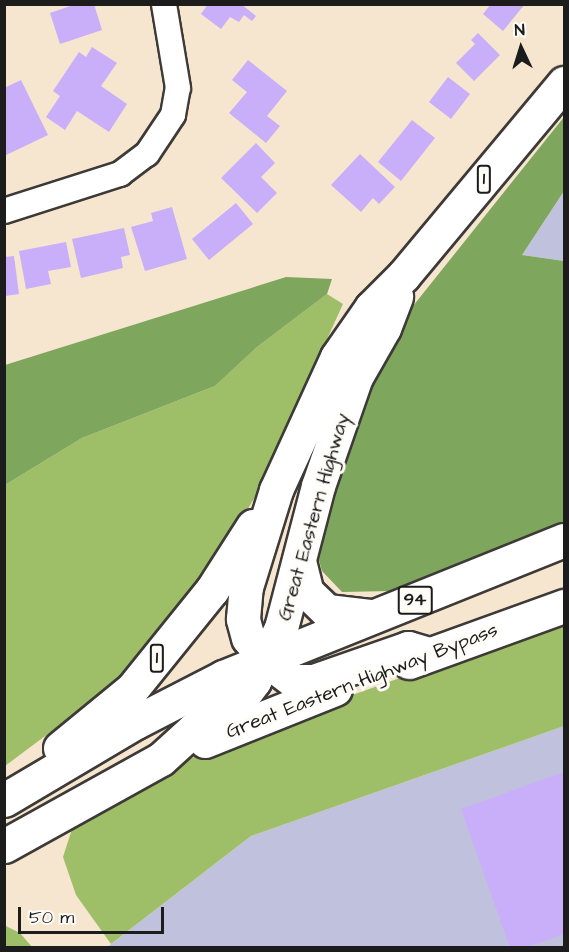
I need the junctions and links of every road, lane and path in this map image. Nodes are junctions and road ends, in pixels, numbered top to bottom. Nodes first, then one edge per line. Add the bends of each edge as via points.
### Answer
1 (164, 4) edge
2 (564, 83) edge
3 (4, 211) edge
4 (404, 275) junction
5 (276, 490) junction
6 (564, 540) edge
7 (299, 561) junction
8 (564, 606) edge
9 (372, 616) junction
10 (429, 654) junction
11 (266, 660) junction
12 (161, 759) junction
13 (4, 798) edge
14 (4, 846) edge

1 - 3 street via 164,19 177,61 178,88 173,115 147,154 120,174
2 - 4 highway, Great Eastern Highway / 1
4 - 5 highway, Great Eastern Highway / 1 via 371,308 336,357
4 - 7 highway, Great Eastern Highway / 1 via 384,328 356,377 318,486
5 - 11 highway, Great Eastern Highway via 246,587 243,619 248,639
5 - 13 highway, 1 via 212,590 132,689
6 - 9 highway, 94
7 - 9 highway via 307,592 327,611
7 - 11 highway, Great Eastern Highway / 1 via 281,628
8 - 10 highway, Great Eastern Highway Bypass
9 - 11 highway, 94
10 - 11 highway, Great Eastern Highway via 408,648 313,681 294,681
10 - 12 highway, Great Eastern Highway Bypass via 287,706
11 - 12 highway, Great Eastern Highway / 1 via 242,697 194,729
11 - 13 highway, 94 via 136,722
12 - 14 highway, Great Eastern Highway

